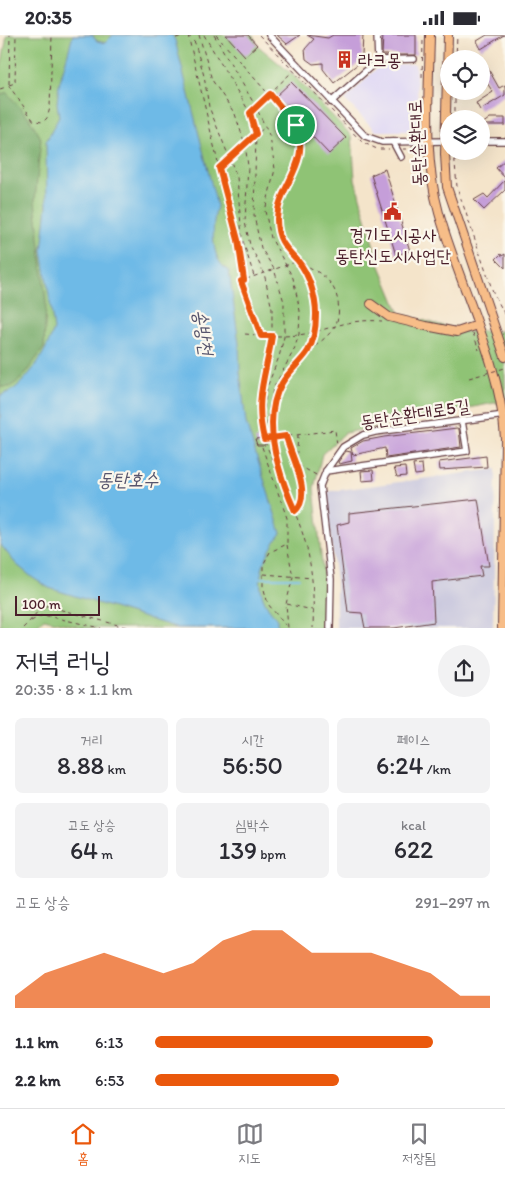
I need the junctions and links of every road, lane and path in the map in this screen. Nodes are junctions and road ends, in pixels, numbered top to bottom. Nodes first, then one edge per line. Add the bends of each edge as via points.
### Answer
1 (10, 35) edge
2 (16, 35) edge
3 (52, 35) edge
4 (187, 35) edge
5 (199, 35) edge
6 (204, 35) edge
7 (215, 35) edge
8 (269, 35) edge
9 (378, 35) edge
10 (430, 35) edge
11 (448, 35) edge
12 (457, 35) edge
13 (179, 36) edge
14 (176, 38) dead end
15 (456, 50) edge
16 (414, 59) dead end
17 (378, 60) junction
18 (293, 71) dead end
19 (9, 85) junction
20 (0, 89) edge
21 (270, 94) junction
22 (331, 102) junction
23 (256, 107) junction
24 (445, 110) edge
25 (250, 113) junction
26 (246, 117) dead end
27 (266, 126) junction
28 (256, 134) junction
29 (440, 141) edge
30 (490, 141) edge
31 (505, 141) edge
32 (393, 142) junction
33 (428, 142) junction
34 (245, 144) junction
35 (420, 149) dead end
36 (424, 154) dead end
37 (401, 157) dead end
38 (230, 158) junction
39 (445, 160) edge
40 (454, 160) edge
41 (219, 168) junction
42 (298, 261) junction
43 (286, 265) junction
44 (274, 269) junction
45 (264, 273) junction
46 (254, 276) junction
47 (244, 280) junction
48 (371, 303) dead end
49 (505, 315) edge
50 (384, 321) dead end
51 (336, 324) junction
52 (474, 326) junction
53 (314, 332) junction
54 (245, 334) dead end
55 (299, 334) junction
56 (261, 336) junction
57 (272, 336) junction
58 (284, 337) junction
59 (308, 352) junction
60 (481, 353) dead end
61 (505, 357) edge
62 (487, 366) dead end
63 (505, 368) edge
64 (489, 374) dead end
65 (469, 378) dead end
66 (504, 415) edge
67 (462, 421) junction
68 (298, 435) junction
69 (286, 436) junction
70 (272, 438) junction
71 (264, 439) junction
72 (337, 445) dead end
73 (262, 447) dead end
74 (296, 464) junction
75 (326, 471) junction
76 (322, 478) junction
77 (285, 488) junction
78 (295, 511) junction
79 (287, 544) junction
80 (263, 574) junction
81 (293, 577) junction
82 (312, 578) junction
83 (286, 603) junction
84 (314, 610) junction
85 (29, 622) junction
86 (287, 627) edge
87 (23, 628) edge
88 (101, 628) edge
89 (129, 628) edge
90 (313, 628) edge
91 (330, 628) edge
92 (502, 628) edge

1 - 19 path
2 - 19 path via 14,83
3 - 19 path via 47,118 43,122 34,121
4 - 13 path
4 - 38 path via 195,43 209,107
4 - 41 path
5 - 34 path via 212,80 235,114
6 - 25 path
7 - 21 path
7 - 23 path
8 - 22 street
9 - 17 street
10 - 33 main road, 동탄순환대로
11 - 24 main road, 동탄순환대로
12 - 15 path
13 - 14 path
16 - 17 street
17 - 22 street
18 - 21 path
19 - 20 path
21 - 23 path
21 - 42 path via 294,121 300,141 297,166 277,219 285,249
22 - 32 street via 365,136
23 - 25 path
23 - 27 path
25 - 26 path
25 - 28 path
27 - 28 path
27 - 43 path via 275,169 266,211 271,238
28 - 34 path
28 - 44 path via 254,216 261,249
29 - 33 street
30 - 31 street
32 - 33 street
32 - 37 street
33 - 52 main road, 동탄순환대로 via 432,185
34 - 38 path
34 - 45 path via 248,166 245,222 250,245
35 - 36 path
38 - 41 path
38 - 46 path via 238,186 242,238
39 - 61 main road, 동탄순환대로 via 450,202
40 - 49 path via 456,187 493,292
41 - 47 path via 238,240
42 - 43 path
42 - 51 path via 322,274 332,285 338,303
42 - 53 path via 312,289
43 - 44 path
43 - 55 path via 298,298
44 - 45 path
44 - 58 path via 284,302
45 - 46 path
45 - 57 path via 272,309
46 - 47 path
47 - 56 path via 241,281
48 - 52 main road via 389,317 426,326 456,331
50 - 51 path via 360,319
51 - 53 path
51 - 59 path
52 - 60 path
52 - 66 main road, 동탄순환대로 via 496,379
53 - 55 path
53 - 59 path
54 - 56 path
55 - 58 path
55 - 71 path via 273,389
56 - 57 path
57 - 58 path
57 - 71 path via 260,389
58 - 71 path via 280,357 267,387
59 - 70 path via 280,385 274,406
62 - 64 path
63 - 65 path, bridge
66 - 67 street, 동탄순환대로5길
66 - 92 main road, 동탄순환대로
67 - 75 street, 동탄순환대로5길 via 363,435 343,447
67 - 75 street via 467,451
68 - 69 path
68 - 72 path via 336,430
68 - 74 path
69 - 70 path
69 - 74 path
70 - 71 path
70 - 77 path
71 - 77 path
73 - 79 path via 287,518
74 - 76 path
74 - 78 path via 301,477 299,507
75 - 76 street, 동탄순환대로5길
76 - 91 street, 동탄순환대로5길 via 320,495 331,579
77 - 78 path
78 - 82 path via 305,540
79 - 80 path via 270,552 263,565
79 - 81 path
80 - 81 path
80 - 86 path via 268,604
81 - 82 path
81 - 83 path
82 - 84 path
83 - 84 path
83 - 86 path
84 - 90 path
85 - 87 path
85 - 88 path via 42,615
85 - 89 path via 43,605

